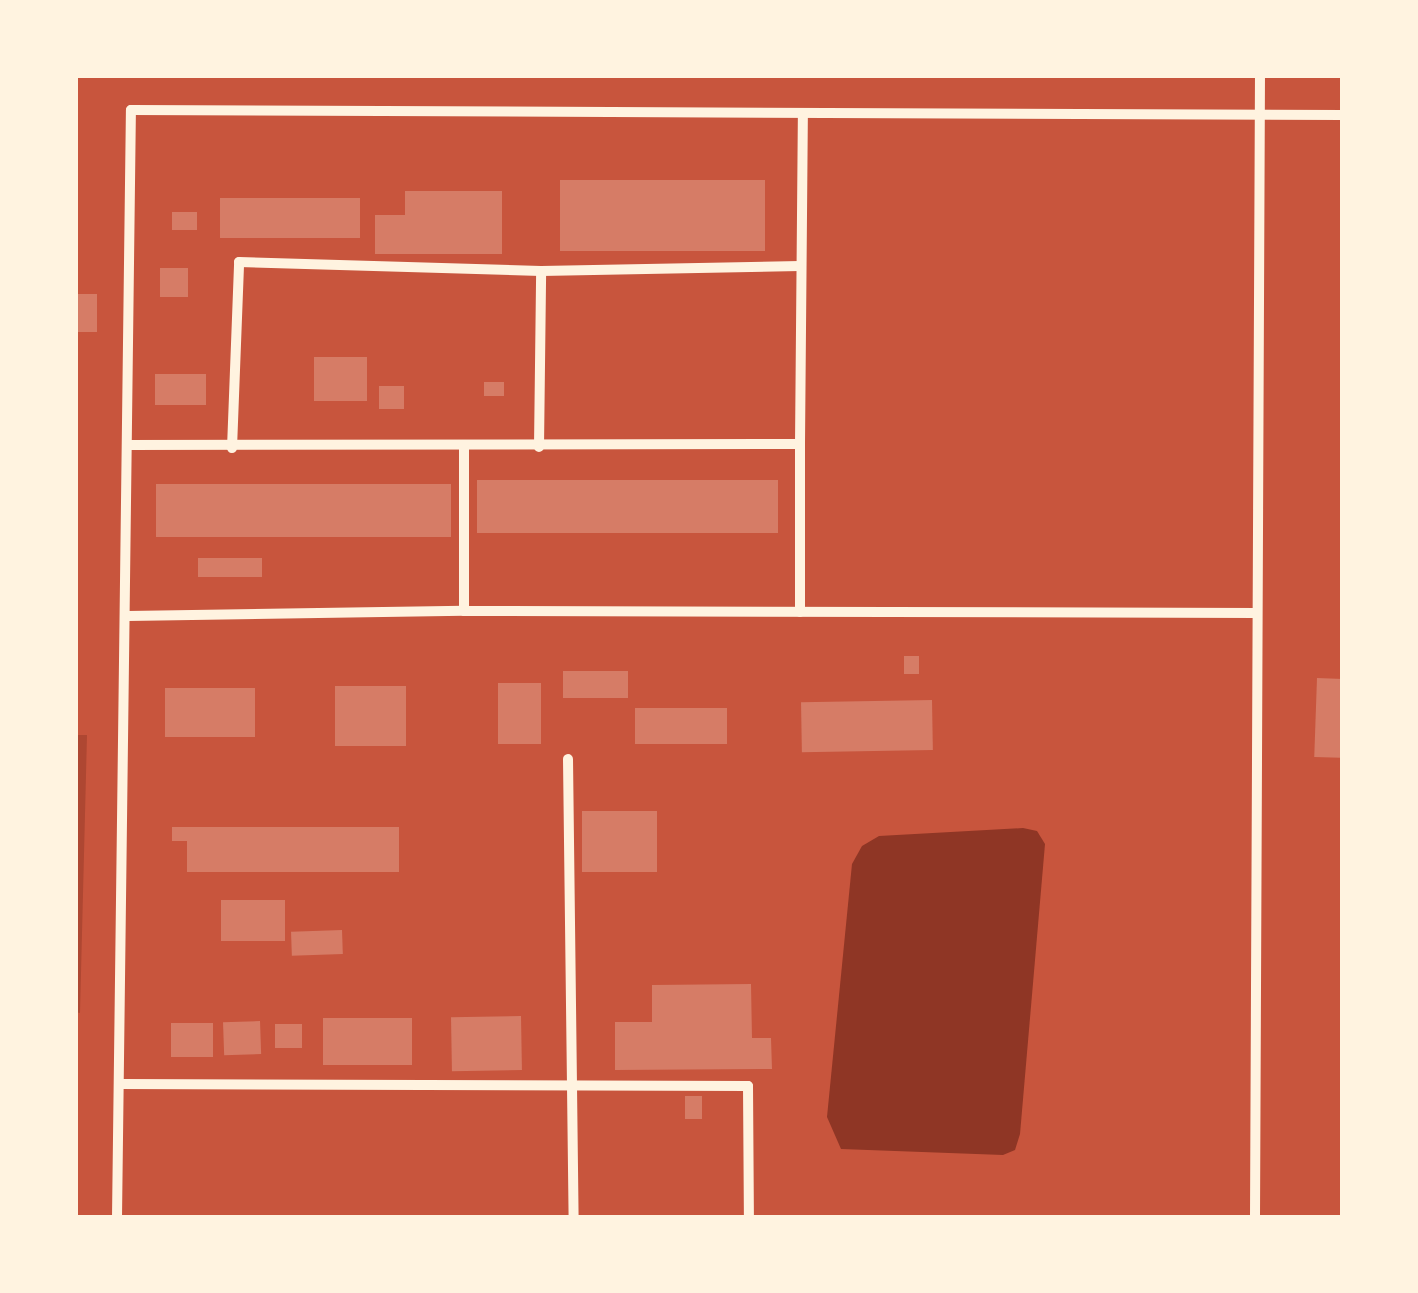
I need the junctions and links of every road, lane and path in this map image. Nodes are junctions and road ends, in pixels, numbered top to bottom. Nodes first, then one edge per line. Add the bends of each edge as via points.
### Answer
1 (1260, 75) edge
2 (803, 113) junction
3 (1259, 115) junction
4 (1343, 115) edge
5 (800, 266) junction
6 (541, 271) junction
7 (800, 444) junction
8 (127, 445) junction
9 (540, 446) junction
10 (232, 448) junction
11 (464, 448) junction
12 (464, 611) junction
13 (800, 612) junction
14 (1257, 613) junction
15 (128, 616) junction
16 (568, 759) dead end
17 (120, 1084) junction
18 (572, 1085) junction
19 (118, 1218) edge
20 (574, 1218) edge
21 (749, 1218) edge
22 (1255, 1218) edge

1 - 3 street
2 - 3 street
2 - 5 street
2 - 8 street via 131,110
3 - 4 street
3 - 14 street
5 - 6 street
5 - 7 street
6 - 9 street
6 - 10 street via 239,262
7 - 9 street
7 - 13 street
8 - 10 street
8 - 15 street
9 - 11 street
10 - 11 street
11 - 12 street
12 - 13 street
12 - 15 street
13 - 14 street
14 - 22 street
15 - 17 street
16 - 18 street
17 - 18 street
17 - 19 street
18 - 20 street
18 - 21 street via 748,1086

